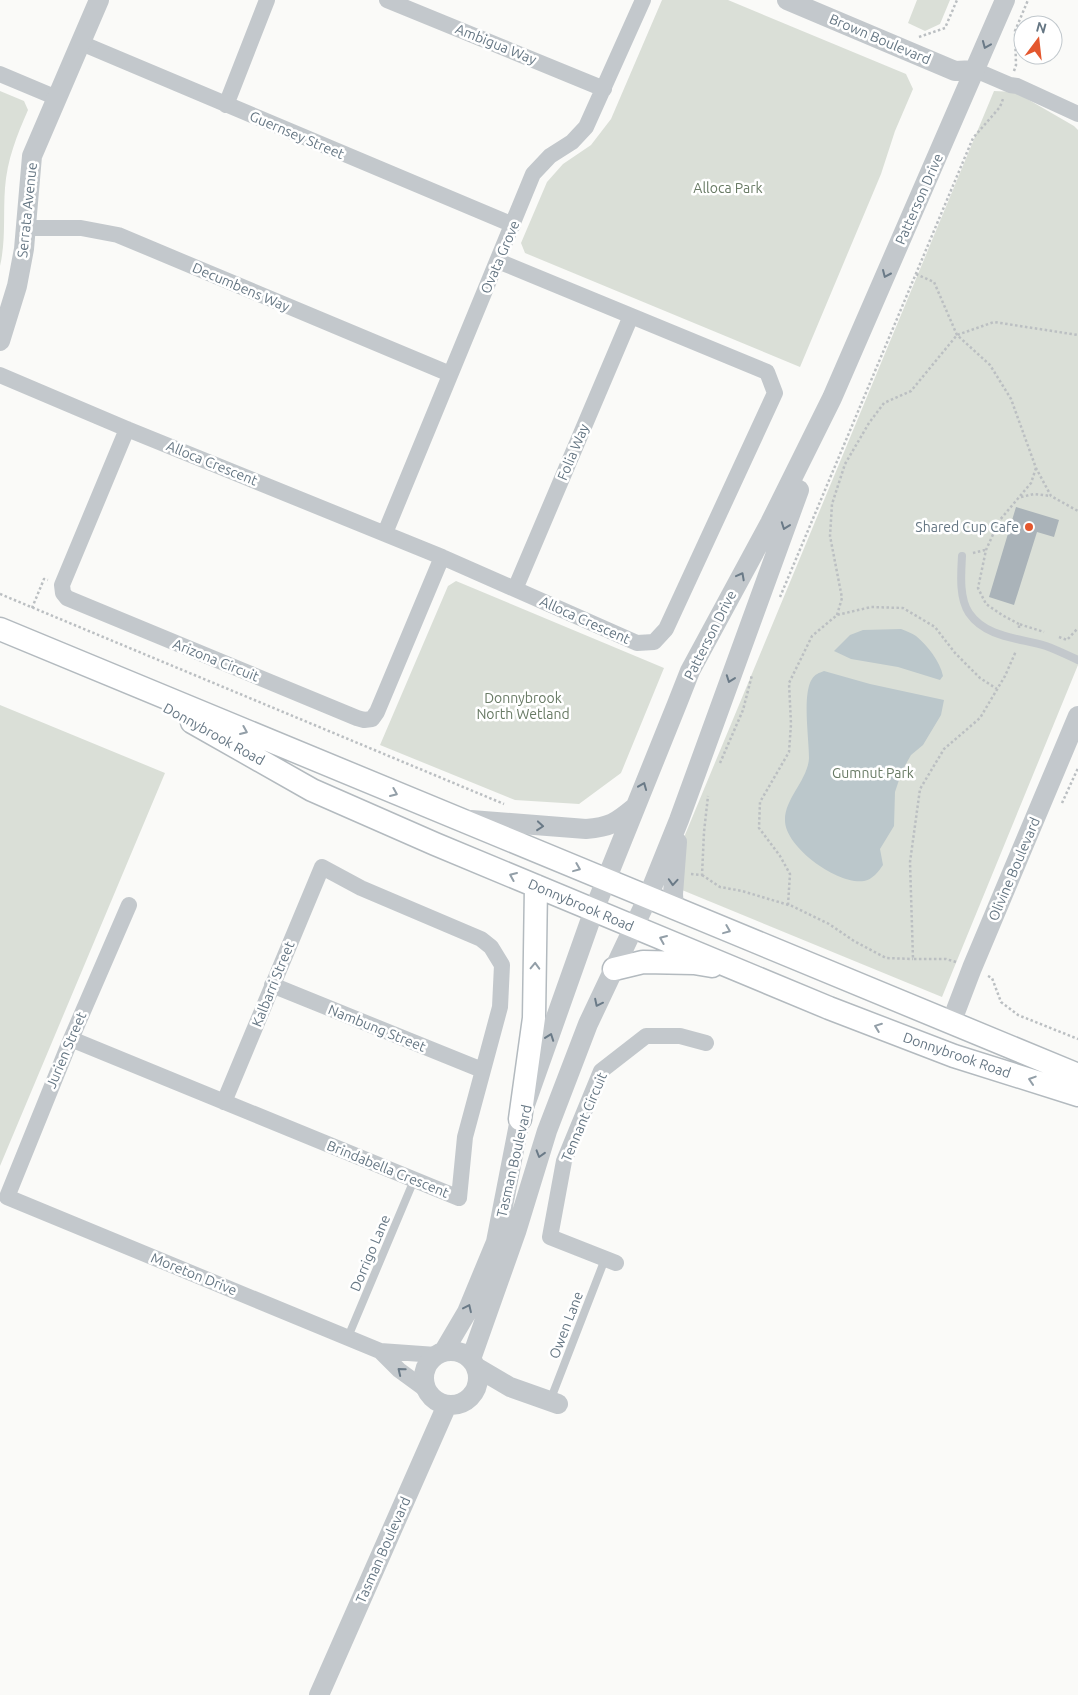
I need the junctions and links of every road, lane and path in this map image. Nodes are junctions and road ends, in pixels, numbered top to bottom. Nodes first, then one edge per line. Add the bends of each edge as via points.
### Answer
1 (99, 0) edge
2 (267, 0) edge
3 (387, 0) edge
4 (644, 0) edge
5 (787, 0) edge
6 (957, 0) edge
7 (1005, 0) edge
8 (1028, 0) edge
9 (911, 33) dead end
10 (81, 43) junction
11 (975, 70) junction
12 (0, 74) edge
13 (1010, 84) junction
14 (604, 89) junction
15 (57, 98) junction
16 (226, 105) junction
17 (1078, 114) edge
18 (513, 225) junction
19 (26, 228) junction
20 (498, 261) junction
21 (916, 274) junction
22 (631, 316) junction
23 (957, 335) junction
24 (1078, 335) edge
25 (0, 341) edge
26 (450, 374) junction
27 (0, 375) edge
28 (832, 398) junction
29 (127, 429) junction
30 (1036, 468) junction
31 (1051, 496) junction
32 (1020, 498) junction
33 (1078, 511) edge
34 (385, 533) junction
35 (962, 556) dead end
36 (442, 557) junction
37 (62, 585) junction
38 (515, 589) junction
39 (0, 594) edge
40 (778, 604) dead end
41 (32, 608) junction
42 (837, 615) junction
43 (1019, 624) junction
44 (1078, 628) edge
45 (0, 629) edge
46 (1045, 632) dead end
47 (1052, 635) dead end
48 (1018, 640) junction
49 (1078, 660) edge
50 (754, 667) dead end
51 (102, 672) junction
52 (997, 689) junction
53 (1078, 716) edge
54 (720, 764) dead end
55 (708, 790) dead end
56 (511, 807) dead end
57 (634, 808) junction
58 (456, 819) junction
59 (679, 820) junction
60 (704, 832) dead end
61 (322, 867) joint
62 (702, 875) dead end
63 (606, 880) junction
64 (536, 886) junction
65 (648, 897) junction
66 (129, 905) dead end
67 (788, 905) junction
68 (674, 908) junction
69 (594, 910) junction
70 (634, 927) junction
71 (914, 960) junction
72 (972, 968) junction
73 (614, 970) junction
74 (740, 970) junction
75 (272, 985) junction
76 (951, 1023) junction
77 (71, 1039) junction
78 (1078, 1039) edge
79 (706, 1043) dead end
80 (482, 1070) junction
81 (1078, 1076) edge
82 (1078, 1095) edge
83 (224, 1102) junction
84 (520, 1119) junction
85 (414, 1180) junction
86 (7, 1197) joint
87 (610, 1261) joint
88 (348, 1337) junction
89 (380, 1351) junction
90 (440, 1353) junction
91 (474, 1363) junction
92 (510, 1387) junction
93 (425, 1389) junction
94 (473, 1395) junction
95 (554, 1402) joint
96 (447, 1406) junction
97 (320, 1695) edge

1 - 10 street, Serrata Avenue
2 - 16 street
3 - 14 street, Ambigua Way
4 - 14 street, Ovata Grove
5 - 11 street, Brown Boulevard via 956,71
6 - 9 path via 945,28 920,37
7 -> 11 street, Patterson Drive
8 - 13 path via 1015,31 1016,65
10 - 15 street, Serrata Avenue
10 - 16 street, Guernsey Street
11 - 13 street
11 -> 28 street, Patterson Drive
12 - 15 street
13 - 17 street
13 - 21 path via 1000,107 973,138
14 - 18 street, Ovata Grove via 586,127 533,174
15 - 19 street, Serrata Avenue via 32,156
16 - 18 street, Guernsey Street
18 - 20 street, Ovata Grove
19 - 25 street, Serrata Avenue via 17,286
19 - 26 street, Decumbens Way via 81,228 118,235
20 - 22 street, Alloca Crescent
20 - 26 street, Ovata Grove
21 - 23 path via 934,282
21 - 40 path
22 - 38 street, Folia Way
22 - 38 street, Alloca Crescent via 767,372 775,393 666,629 654,642 637,643
23 - 24 path via 994,322
23 - 30 path via 990,365 1011,399
23 - 42 path via 911,391 884,403 845,464 832,504 830,536 842,598
26 - 34 street, Ovata Grove
27 - 29 street, Alloca Crescent
57 -> 28 street, Patterson Drive via 690,671 770,523
28 -> 59 street, Patterson Drive
29 - 34 street, Alloca Crescent
29 - 37 street
30 - 31 path
30 - 32 path via 1031,483
31 - 32 path via 1034,494
31 - 33 path
32 - 43 path via 999,521 986,550 978,588 986,604
34 - 36 street, Alloca Crescent
35 - 48 lane via 963,598 970,614 985,628
36 - 37 street, Arizona Circuit via 377,712 372,719 364,720 67,598
36 - 38 street, Alloca Crescent
37 - 41 path via 44,579
39 - 41 path
41 - 56 path
42 - 52 path via 871,607 904,608 935,627 980,678
42 - 67 path via 812,636 789,683 789,752 760,802 759,828 790,874
43 - 46 path
43 - 48 path
44 - 47 path via 1067,640
45 - 51 main road, Donnybrook Road
48 - 49 lane via 1046,646
48 - 52 path via 1016,654
50 - 54 path via 743,710
51 -> 58 main road, Donnybrook Road
64 -> 51 main road, Donnybrook Road via 312,790
52 - 71 path via 980,718 944,749 920,789 910,862
53 - 72 street, Olivine Boulevard
55 - 60 path
58 -> 57 street via 603,828 618,822
57 - 63 street, Patterson Drive
58 -> 63 main road, Donnybrook Road
59 - 65 street, Patterson Drive
59 -> 68 street
61 - 75 street, Kalbarri Street
61 - 80 street, Brindabella Crescent via 361,888 481,939 490,947 502,965 500,1007
62 - 67 path via 720,887
63 - 65 main road, Donnybrook Road
63 - 69 street, Tasman Boulevard
64 - 69 main road, Donnybrook Road
84 -> 64 main road via 534,1018
65 - 68 main road, Donnybrook Road
65 - 70 street, Patterson Drive
66 - 77 street, Jurien Street
67 - 71 path via 829,924 886,958
68 -> 76 main road, Donnybrook Road
69 - 70 main road, Donnybrook Road
84 -> 69 street, Tasman Boulevard
70 - 73 street, Tasman Boulevard
74 -> 70 main road, Donnybrook Road
71 - 72 path via 946,959
72 - 76 street, Olivine Boulevard
72 - 78 path via 992,978 1000,1002 1018,1015
73 - 74 main road via 643,962 694,963
73 -> 91 street, Tasman Boulevard via 588,1024 548,1131
82 -> 74 main road, Donnybrook Road via 954,1056
75 - 80 street, Nambung Street
75 - 83 street, Kalbarri Street
76 - 81 main road, Donnybrook Road
77 - 83 street, Brindabella Crescent
77 - 86 street, Jurien Street
79 - 87 street, Tennant Circuit via 680,1036 646,1036 601,1070 564,1160 550,1237
80 - 85 street, Brindabella Crescent via 464,1137 459,1198
83 - 85 street, Brindabella Crescent
90 -> 84 street, Tasman Boulevard via 467,1312 496,1242
85 - 88 lane, Dorrigo Lane
86 - 88 street, Moreton Drive
87 - 95 lane, Owen Lane
88 - 89 street, Moreton Drive
89 - 90 street, Moreton Drive
93 -> 89 street, Moreton Drive
90 - 91 street via 454,1350
90 - 93 street via 429,1361 424,1370
91 - 92 street
91 - 94 street via 478,1377
92 - 94 street
92 - 95 street
93 - 96 street via 438,1403
94 - 96 street via 457,1405
96 - 97 street, Tasman Boulevard

